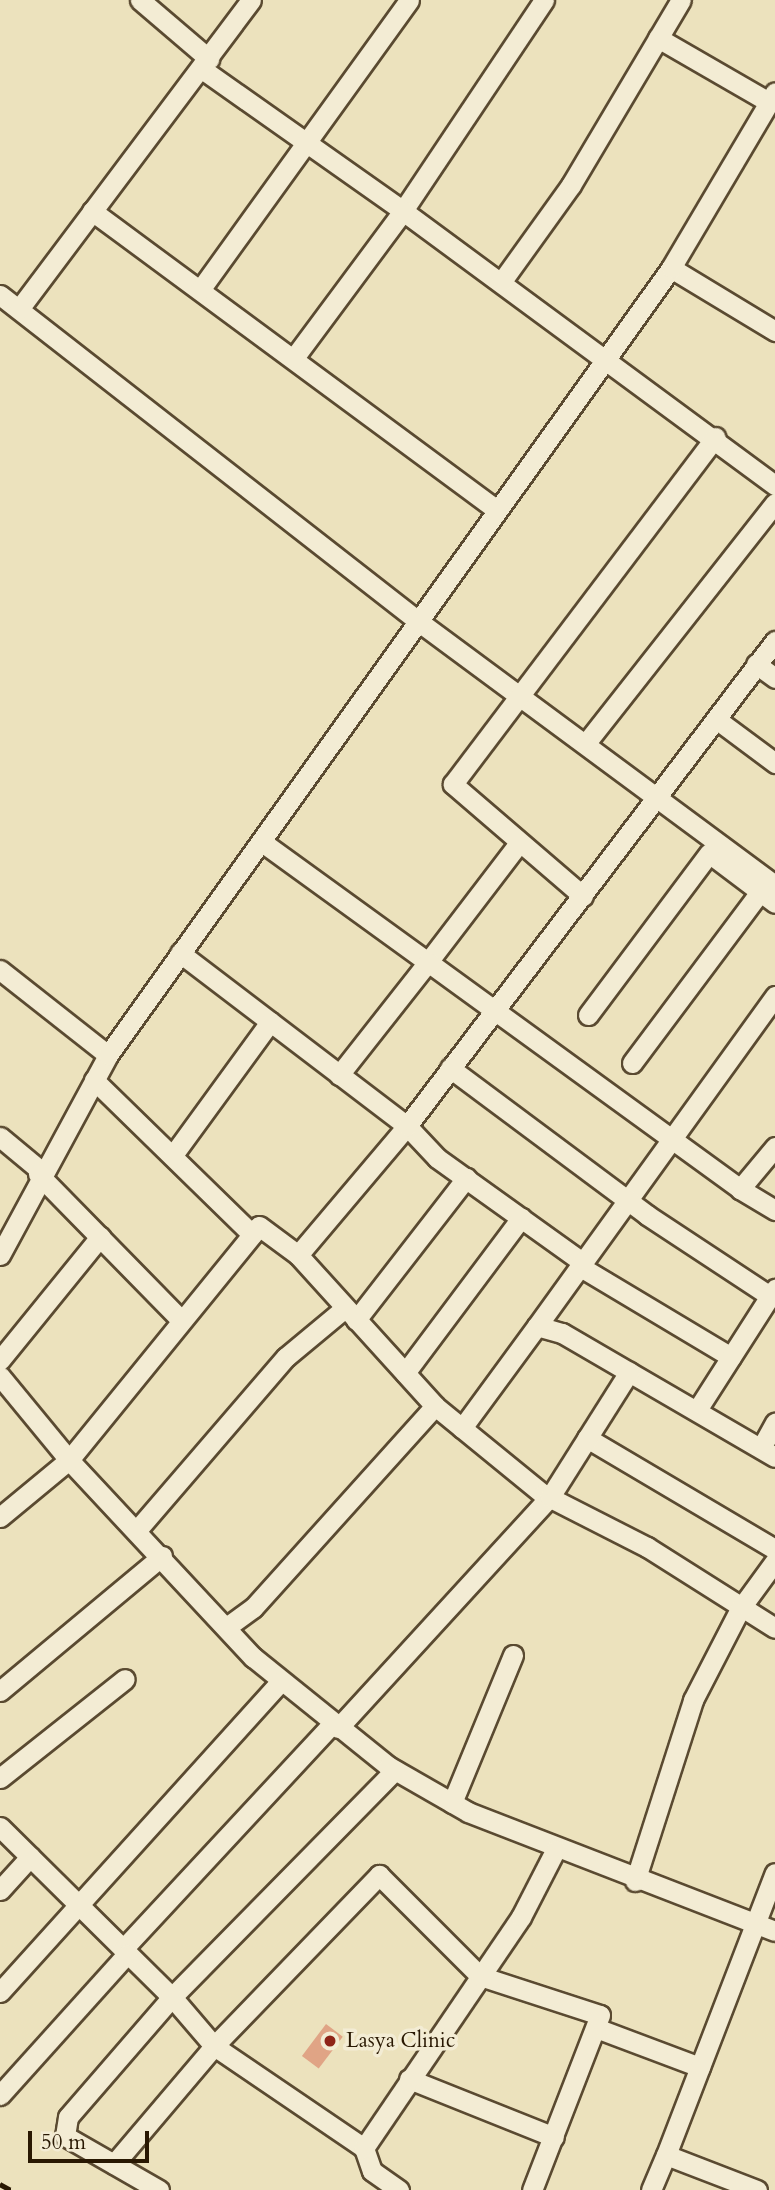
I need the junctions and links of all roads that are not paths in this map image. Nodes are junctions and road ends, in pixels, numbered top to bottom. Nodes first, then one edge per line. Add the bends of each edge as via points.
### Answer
1 (140, 0) edge
2 (251, 0) edge
3 (409, 0) edge
4 (544, 0) edge
5 (681, 0) edge
6 (658, 38) junction
7 (206, 64) junction
8 (772, 97) edge
9 (309, 142) junction
10 (92, 211) junction
11 (403, 211) junction
12 (671, 268) junction
13 (502, 281) junction
14 (200, 290) junction
15 (0, 295) edge
16 (19, 309) junction
17 (775, 331) edge
18 (608, 357) junction
19 (293, 359) junction
20 (715, 437) junction
21 (775, 485) edge
22 (775, 503) edge
23 (497, 510) junction
24 (422, 624) junction
25 (775, 641) edge
26 (756, 664) junction
27 (775, 678) edge
28 (520, 699) junction
29 (716, 719) junction
30 (586, 743) junction
31 (775, 763) edge
32 (653, 803) junction
33 (262, 842) junction
34 (519, 843) junction
35 (709, 853) junction
36 (770, 893) edge
37 (583, 896) junction
38 (180, 953) junction
39 (428, 962) junction
40 (0, 970) edge
41 (775, 996) edge
42 (495, 1009) junction
43 (588, 1015) dead end
44 (270, 1022) junction
45 (108, 1055) junction
46 (632, 1063) dead end
47 (450, 1068) junction
48 (339, 1075) junction
49 (94, 1080) junction
50 (407, 1126) junction
51 (0, 1137) edge
52 (671, 1138) junction
53 (775, 1147) edge
54 (173, 1155) junction
55 (39, 1173) junction
56 (466, 1178) junction
57 (740, 1189) junction
58 (626, 1200) junction
59 (775, 1210) edge
60 (521, 1218) junction
61 (252, 1234) junction
62 (100, 1237) junction
63 (0, 1255) edge
64 (298, 1255) junction
65 (580, 1264) junction
66 (773, 1293) edge
67 (351, 1314) junction
68 (181, 1320) junction
69 (537, 1326) junction
70 (731, 1357) junction
71 (0, 1360) edge
72 (629, 1372) junction
73 (405, 1373) junction
74 (0, 1376) edge
75 (435, 1406) junction
76 (697, 1410) junction
77 (775, 1423) edge
78 (461, 1428) junction
79 (587, 1438) junction
80 (768, 1452) edge
81 (69, 1460) junction
82 (550, 1497) junction
83 (0, 1517) edge
84 (137, 1530) junction
85 (775, 1549) edge
86 (162, 1556) junction
87 (775, 1561) edge
88 (740, 1609) junction
89 (228, 1626) junction
90 (775, 1628) edge
91 (513, 1655) dead end
92 (125, 1679) dead end
93 (281, 1681) junction
94 (0, 1691) edge
95 (336, 1726) junction
96 (395, 1770) junction
97 (0, 1778) edge
98 (452, 1803) junction
99 (0, 1827) edge
100 (556, 1849) junction
101 (30, 1857) junction
102 (775, 1873) edge
103 (635, 1881) junction
104 (0, 1890) edge
105 (79, 1906) junction
106 (755, 1924) junction
107 (775, 1931) edge
108 (125, 1951) junction
109 (480, 1976) junction
110 (0, 1992) edge
111 (172, 1997) junction
112 (596, 2028) junction
113 (214, 2046) junction
114 (700, 2067) junction
115 (410, 2079) junction
116 (0, 2095) edge
117 (554, 2137) junction
118 (364, 2148) junction
119 (666, 2155) junction
120 (114, 2164) junction
121 (159, 2190) edge
122 (399, 2190) edge
123 (532, 2190) edge
124 (651, 2190) edge
125 (757, 2190) edge

1 - 7 street
2 - 7 street
3 - 9 street
4 - 11 street
5 - 6 street
6 - 8 street
6 - 13 street via 571,185
7 - 9 street
7 - 10 street
8 - 12 street
9 - 11 street
9 - 14 street
10 - 14 street
10 - 16 street
11 - 13 street
11 - 19 street
12 - 17 street
12 - 18 street
13 - 18 street
14 - 19 street
15 - 16 street
16 - 24 street
18 - 20 street
18 - 23 street
19 - 23 street
20 - 21 street
20 - 28 street
22 - 30 street
23 - 24 street
24 - 28 street
24 - 33 street
25 - 26 street
26 - 27 street
26 - 29 street
28 - 30 street
28 - 32 street via 531,715
28 - 34 street via 453,784
29 - 31 street
29 - 32 street
30 - 32 street
32 - 35 street
32 - 36 street
32 - 37 street
33 - 38 street
33 - 39 street
34 - 37 street
34 - 39 street
35 - 36 street
35 - 43 street
36 - 46 street
37 - 42 street
38 - 44 street
38 - 45 street
39 - 42 street
39 - 48 street
40 - 45 street
41 - 52 street
42 - 47 street
42 - 52 street
44 - 48 street
44 - 54 street
45 - 49 street
47 - 50 street
47 - 58 street
48 - 50 street
49 - 54 street
49 - 55 street
50 - 56 street
50 - 64 street
51 - 55 street
52 - 57 street
52 - 58 street
53 - 57 street
54 - 61 street
55 - 62 street
55 - 63 street
56 - 60 street
56 - 67 street
57 - 59 street
58 - 65 street
58 - 66 street
60 - 65 street
60 - 73 street
61 - 64 street via 259,1226
61 - 68 street
62 - 68 street
62 - 71 street
64 - 67 street
65 - 69 street
65 - 70 street
66 - 70 street
67 - 73 street
67 - 84 street via 286,1357
68 - 81 street
69 - 72 street via 562,1333
69 - 78 street
70 - 76 street
72 - 76 street
72 - 79 street
73 - 75 street
74 - 81 street
75 - 78 street
75 - 89 street via 253,1608
76 - 80 street
77 - 80 street
78 - 82 street
79 - 82 street
79 - 85 street
81 - 83 street
81 - 84 street
82 - 88 street via 647,1547
82 - 95 street
84 - 86 street
86 - 89 street
86 - 94 street
87 - 88 street
88 - 90 street
88 - 103 street via 693,1700
89 - 93 street
91 - 98 street
92 - 97 street
93 - 95 street
93 - 105 street
95 - 96 street
95 - 108 street
96 - 98 street
96 - 111 street
98 - 100 street
99 - 101 street
100 - 103 street
100 - 109 street via 521,1917
101 - 104 street
101 - 105 street
102 - 106 street
103 - 106 street
105 - 108 street
105 - 110 street
106 - 107 street
106 - 114 street
108 - 111 street
108 - 116 street
109 - 112 street via 600,2015
109 - 113 street via 379,1875
109 - 115 street
111 - 113 street
111 - 120 street via 61,2127 65,2136
112 - 114 street
112 - 117 street
113 - 118 street
113 - 120 street
114 - 119 street
115 - 117 street
115 - 118 street
117 - 123 street
118 - 122 street via 372,2171
119 - 124 street
119 - 125 street
120 - 121 street

